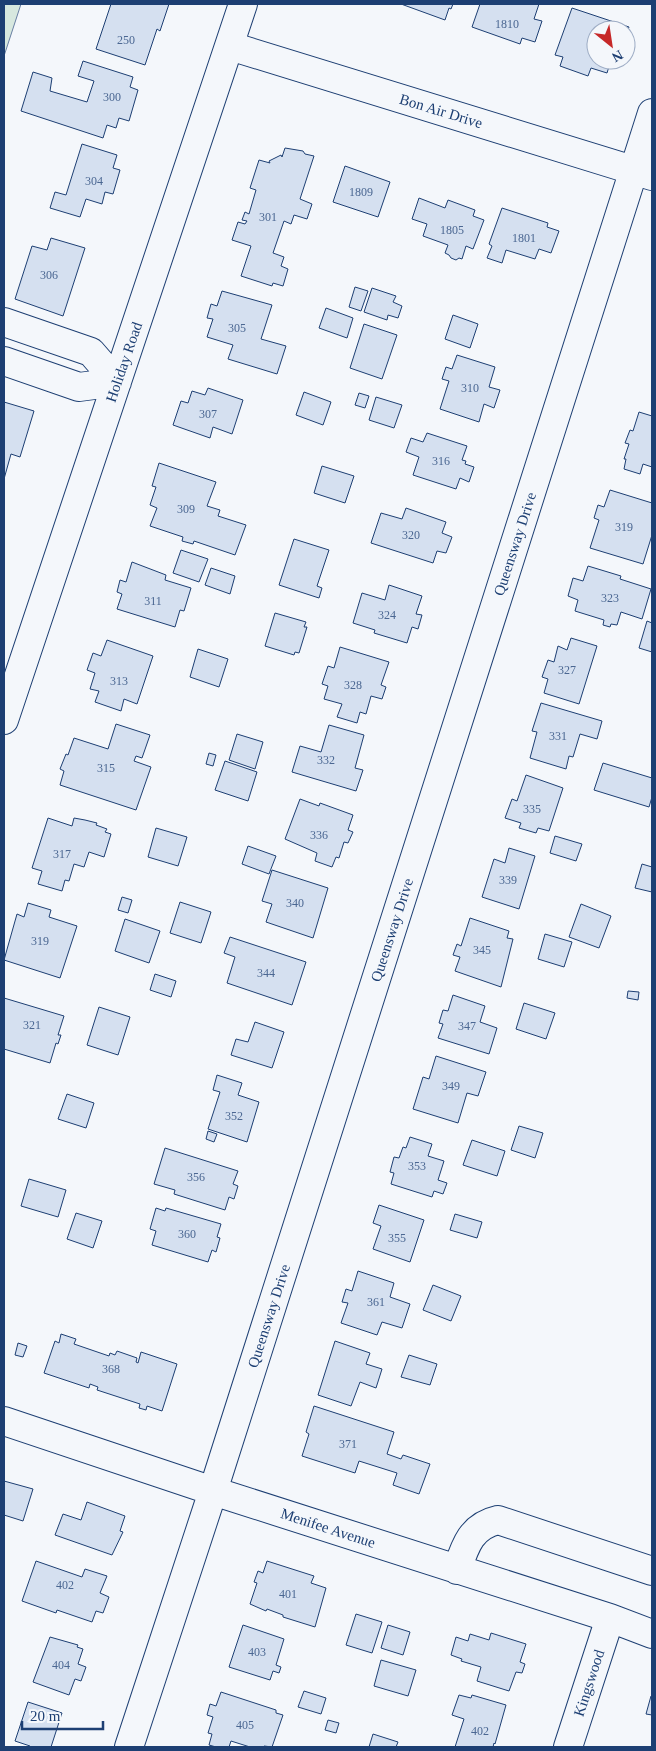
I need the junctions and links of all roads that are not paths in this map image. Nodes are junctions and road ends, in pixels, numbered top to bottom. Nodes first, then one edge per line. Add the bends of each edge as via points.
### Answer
1 (242, 4) edge
2 (230, 46) junction
3 (652, 113) edge
4 (643, 173) edge
5 (4, 322) edge
6 (4, 362) edge
7 (117, 382) junction
8 (4, 720) edge
9 (4, 1421) edge
10 (213, 1491) junction
11 (457, 1570) junction
12 (652, 1571) edge
13 (610, 1618) junction
14 (652, 1634) edge
15 (129, 1747) edge
16 (568, 1747) edge

1 - 2 street, Holiday Road
2 - 4 street, Bon Air Drive
2 - 7 street, Holiday Road
3 - 4 street, Queensway Drive
4 - 10 street, Queensway Drive
5 - 7 street via 91,352
6 - 7 street via 79,387
7 - 8 street, Holiday Road
9 - 10 street, Menifee Avenue
10 - 11 street, Menifee Avenue
10 - 15 street, Queensway Drive
11 - 12 street via 467,1541 486,1522 498,1520
11 - 13 street, Menifee Avenue
13 - 14 street, Menifee Avenue
13 - 16 street, Kingswood

